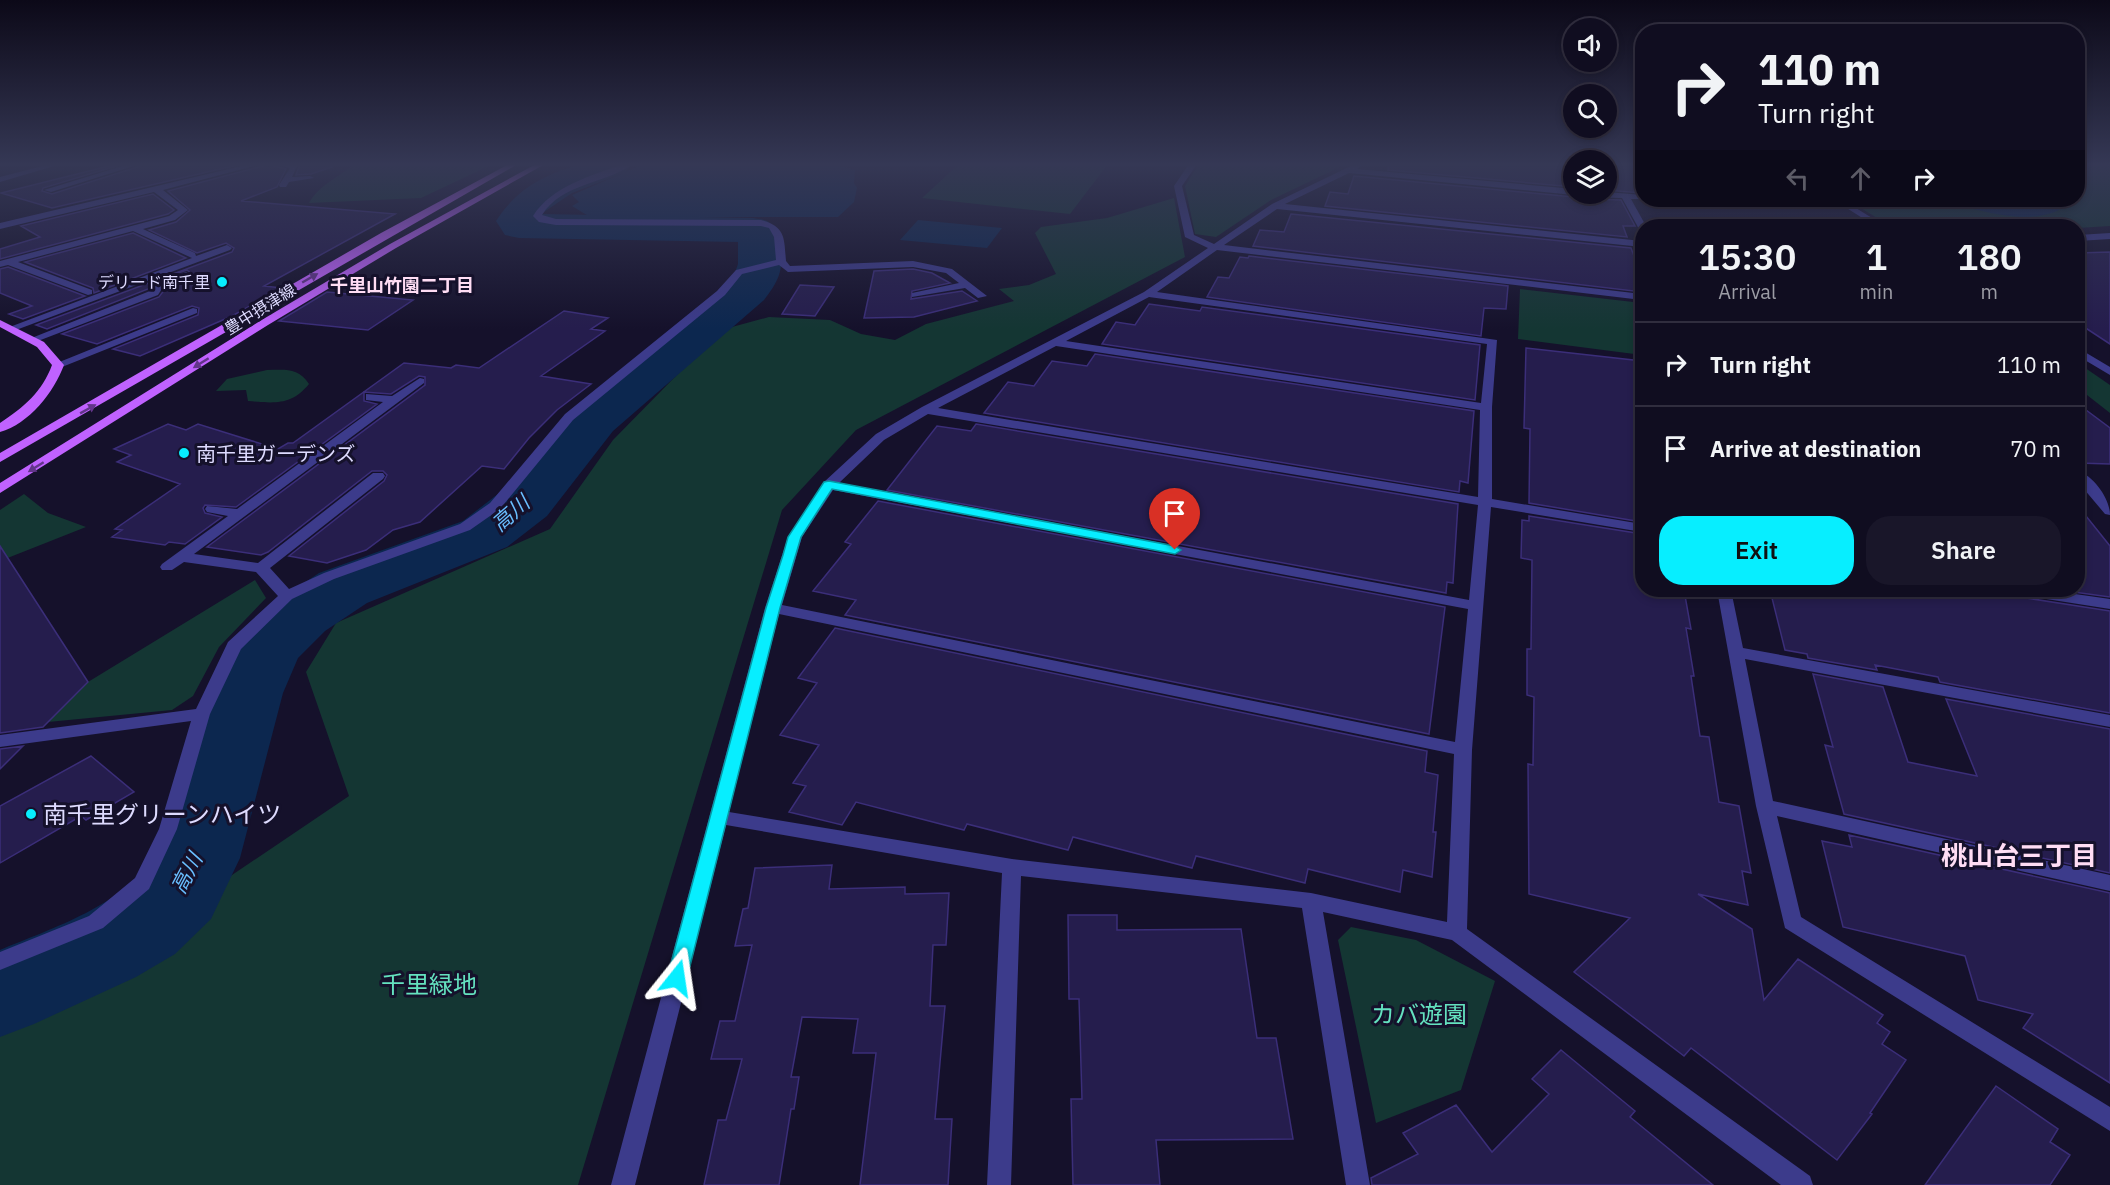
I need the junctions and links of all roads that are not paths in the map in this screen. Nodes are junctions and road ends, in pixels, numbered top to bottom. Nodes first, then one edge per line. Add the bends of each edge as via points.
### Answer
1 (28, 219) edge
2 (167, 219) edge
3 (413, 219) edge
4 (441, 219) edge
5 (541, 219) edge
6 (1186, 219) edge
7 (1255, 219) edge
8 (1403, 219) edge
9 (0, 226) edge
10 (134, 228) junction
11 (2110, 236) edge
12 (2085, 238) edge
13 (1635, 243) edge
14 (1214, 247) junction
15 (227, 248) dead end
16 (192, 255) dead end
17 (4, 263) edge
18 (778, 263) junction
19 (186, 274) dead end
20 (966, 285) junction
21 (88, 292) dead end
22 (1148, 294) junction
23 (916, 295) dead end
24 (981, 296) dead end
25 (1635, 296) edge
26 (193, 311) dead end
27 (0, 323) edge
28 (12, 328) junction
29 (34, 339) junction
30 (1055, 343) junction
31 (2085, 356) edge
32 (58, 365) junction
33 (2110, 372) edge
34 (420, 381) dead end
35 (370, 397) dead end
36 (393, 400) junction
37 (1486, 407) junction
38 (926, 410) junction
39 (0, 428) edge
40 (0, 458) edge
41 (378, 476) dead end
42 (829, 485) junction
43 (2085, 487) edge
44 (0, 489) edge
45 (1485, 502) junction
46 (212, 509) dead end
47 (2110, 511) edge
48 (240, 514) junction
49 (1635, 527) edge
50 (181, 557) junction
51 (167, 567) dead end
52 (261, 568) junction
53 (287, 596) junction
54 (1725, 597) edge
55 (2065, 597) edge
56 (2110, 604) edge
57 (1475, 606) junction
58 (773, 608) junction
59 (1737, 652) junction
60 (202, 714) junction
61 (2110, 721) edge
62 (0, 741) edge
63 (1463, 750) junction
64 (1765, 806) junction
65 (719, 817) junction
66 (1012, 867) junction
67 (2110, 883) edge
68 (1311, 901) junction
69 (1457, 933) junction
70 (0, 961) edge
71 (2110, 1120) edge
72 (623, 1185) edge
73 (999, 1185) edge
74 (1358, 1185) edge
75 (1801, 1185) edge

1 - 9 street
2 - 10 street
40 -> 3 main road, 豊中摂津線
4 -> 44 main road, 豊中摂津線 via 264,323
5 - 18 street via 761,223 772,226 779,237
6 - 14 street via 1190,237
7 - 14 street
8 - 13 street
10 - 16 street
10 - 17 street
11 - 12 street
14 - 22 street
14 - 25 street
15 - 28 street
17 - 21 street
18 - 20 street via 788,268 913,264 949,271
18 - 53 street via 739,272 721,293 569,417 495,506 465,527 329,576
19 - 29 street via 159,285 154,294
20 - 23 street
20 - 24 street
22 - 30 street
22 - 37 street via 1492,342
26 - 32 street
27 - 28 main road
28 - 29 main road
29 - 32 main road via 52,353
30 - 37 street
30 - 38 street
31 - 33 street
32 - 39 main road via 52,384 33,405
34 - 36 street
35 - 36 street
36 - 48 street
37 - 45 street
38 - 42 street via 880,437
38 - 45 street
41 - 52 street
42 - 57 street
42 - 58 street via 795,537
43 - 47 street
45 - 49 street
45 - 57 street
46 - 48 street
48 - 50 street
50 - 51 street
50 - 52 street
52 - 53 street
53 - 60 street via 234,646
54 - 59 street
55 - 56 street
57 - 63 street
58 - 63 street
58 - 65 street
59 - 61 street
59 - 64 street
60 - 62 street
60 - 70 street via 168,830 142,883 96,922
63 - 69 street
64 - 67 street
64 - 71 street via 1792,922
65 - 66 street
65 - 72 street
66 - 68 street
66 - 73 street
68 - 69 street
68 - 74 street
69 - 75 street

